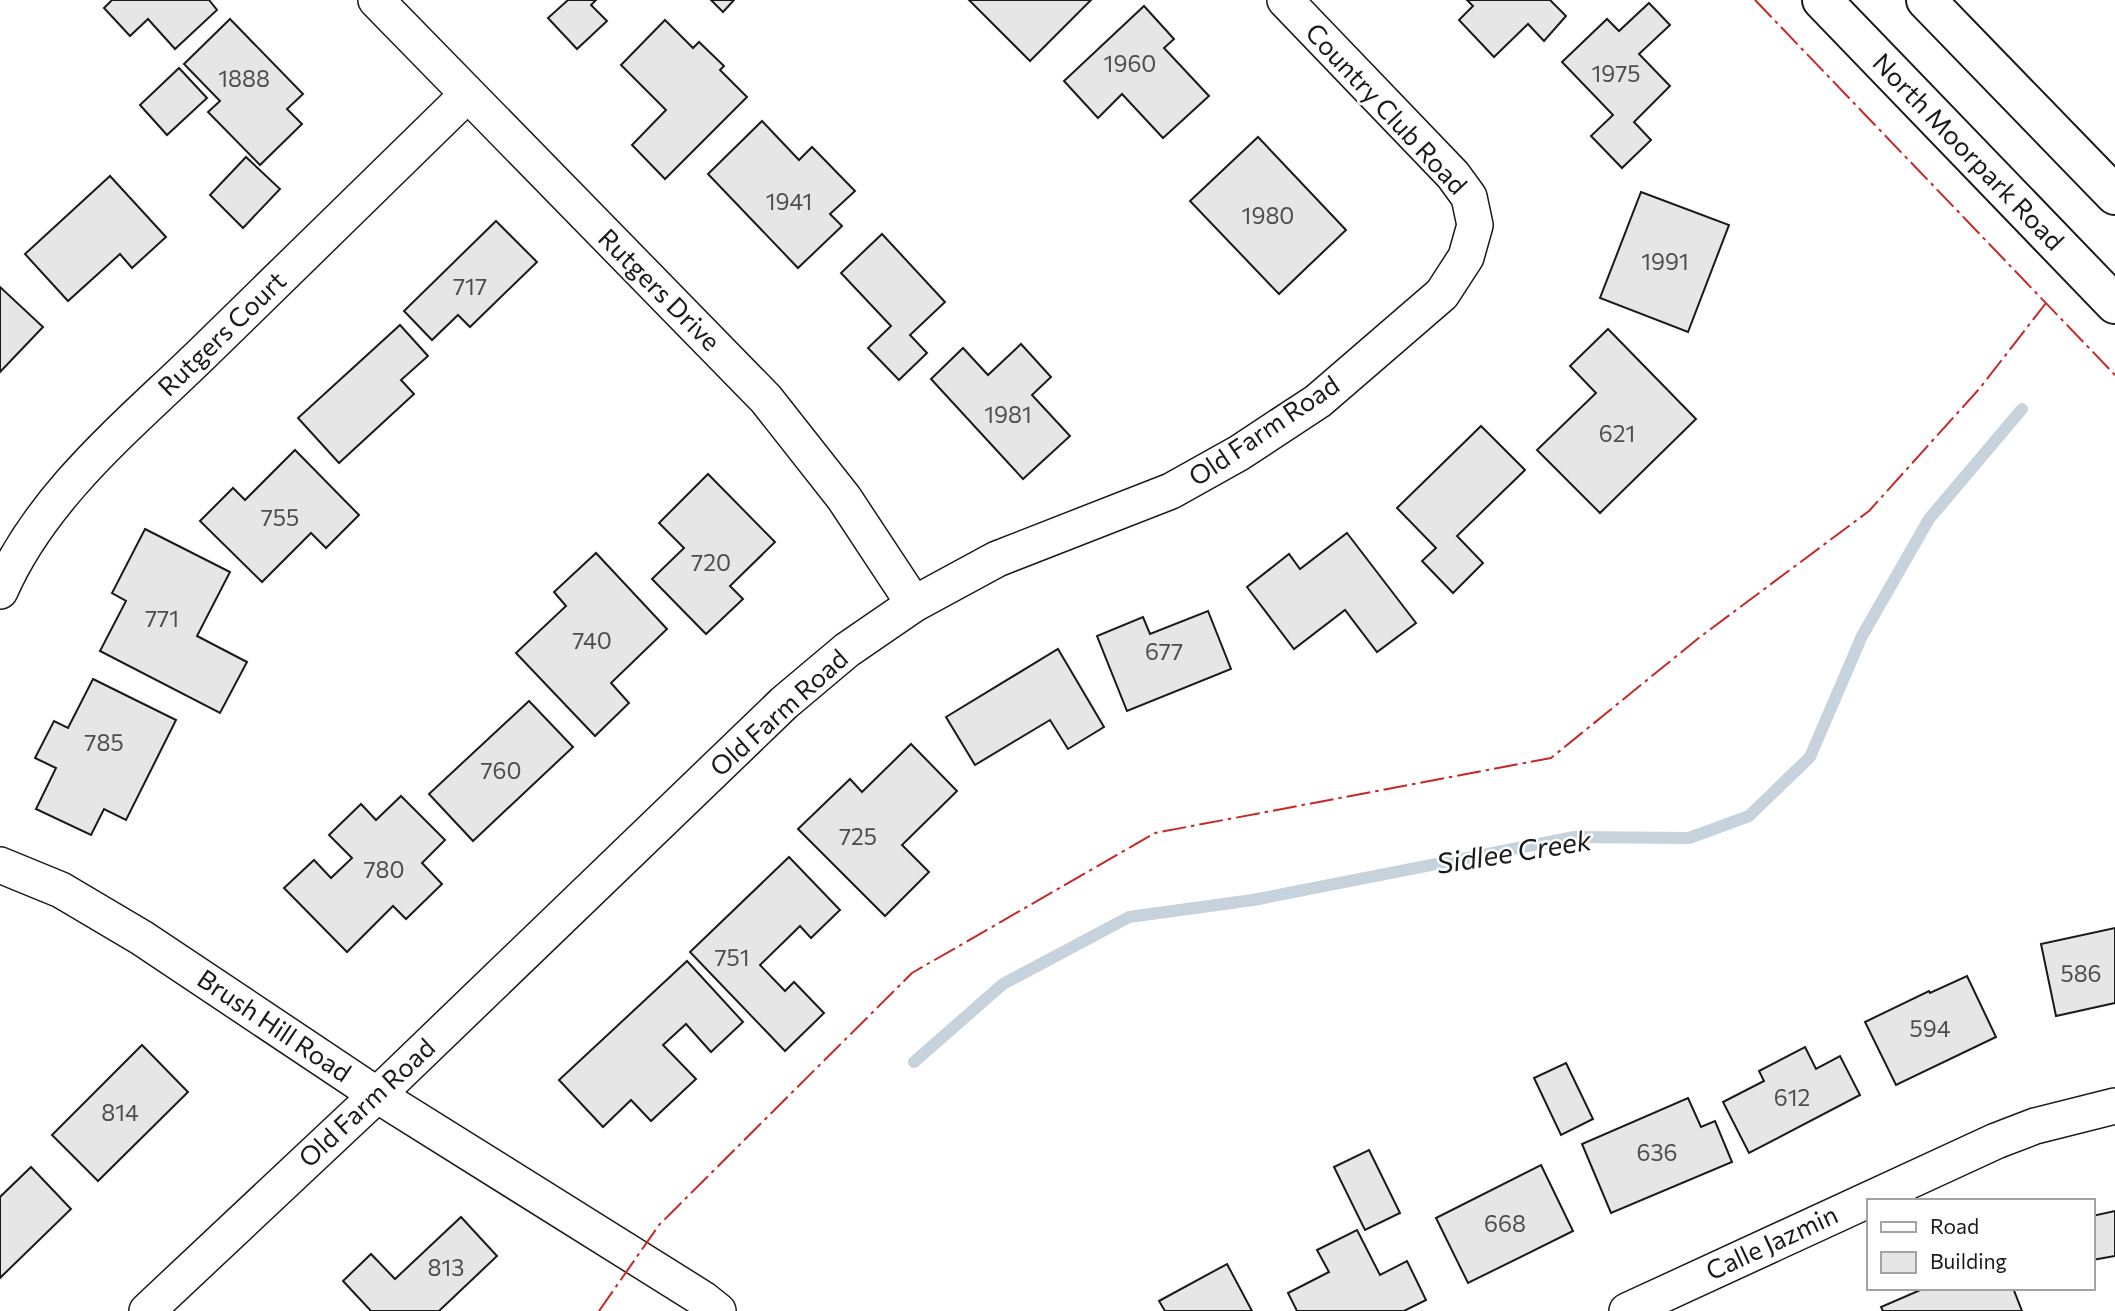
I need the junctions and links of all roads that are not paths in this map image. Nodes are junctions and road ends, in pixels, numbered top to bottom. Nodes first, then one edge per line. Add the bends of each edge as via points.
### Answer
1 (376, 0) edge
2 (1285, 0) edge
3 (1822, 0) edge
4 (1926, 0) edge
5 (467, 95) junction
6 (2115, 195) edge
7 (1475, 225) joint
8 (2115, 304) edge
9 (0, 591) edge
10 (914, 604) junction
11 (0, 865) edge
12 (377, 1095) junction
13 (2115, 1106) edge
14 (1870, 1199) edge
15 (1867, 1200) edge
16 (147, 1311) edge
17 (718, 1311) edge
18 (1627, 1311) edge

1 - 5 street, Rutgers Drive
2 - 7 street, Country Club Road via 1453,175 1469,197
3 - 8 main road, North Moorpark Road
4 - 6 main road
5 - 9 street, Rutgers Court via 50,507
5 - 10 street, Rutgers Drive via 766,399 844,498
7 - 10 street, Old Farm Road via 1466,257 1442,294 1318,401 1171,491 997,559
10 - 12 street, Old Farm Road via 783,703
11 - 12 street, Brush Hill Road via 61,890 142,938
12 - 16 street, Old Farm Road
12 - 17 street, Brush Hill Road
13 - 14 street, Calle Jazmin via 2035,1126
15 - 18 street, Calle Jazmin

